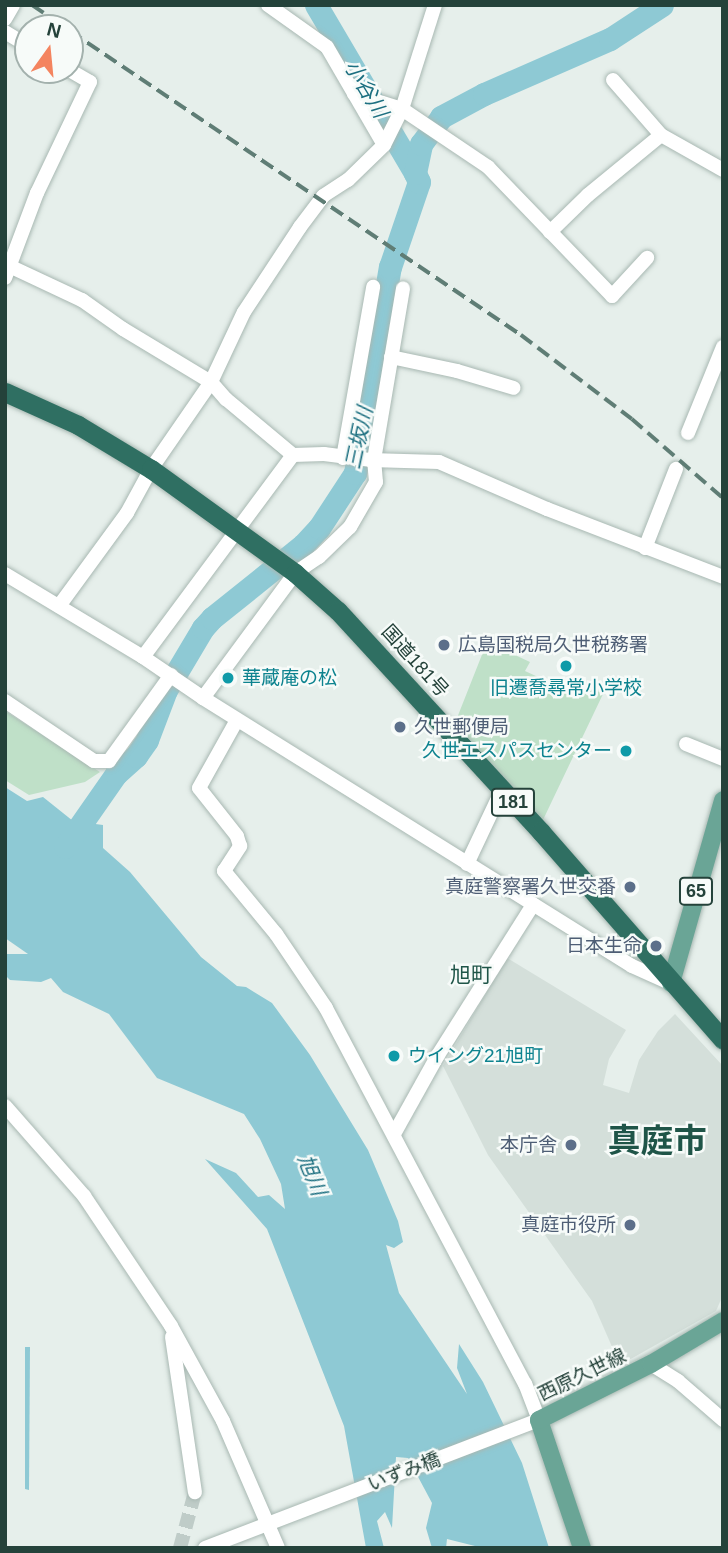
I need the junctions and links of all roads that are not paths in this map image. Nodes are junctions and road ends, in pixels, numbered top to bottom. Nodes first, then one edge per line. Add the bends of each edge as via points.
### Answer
1 (13, 5) edge
2 (268, 5) edge
3 (435, 5) edge
4 (5, 19) edge
5 (84, 79) edge
6 (613, 80) dead end
7 (354, 94) junction
8 (402, 109) junction
9 (661, 135) junction
10 (384, 145) junction
11 (723, 170) edge
12 (550, 232) junction
13 (647, 258) dead end
14 (6, 269) edge
15 (373, 287) dead end
16 (403, 288) dead end
17 (723, 347) edge
18 (391, 357) junction
19 (211, 382) junction
20 (513, 388) dead end
21 (5, 392) edge
22 (688, 432) dead end
23 (293, 455) junction
24 (343, 458) junction
25 (372, 460) junction
26 (151, 468) junction
27 (676, 469) dead end
28 (234, 531) junction
29 (645, 548) junction
30 (295, 573) junction
31 (5, 574) edge
32 (723, 577) edge
33 (59, 606) junction
34 (143, 657) junction
35 (171, 675) junction
36 (202, 698) junction
37 (5, 701) edge
38 (237, 720) junction
39 (686, 744) dead end
40 (723, 759) edge
41 (502, 790) junction
42 (723, 800) edge
43 (719, 825) edge
44 (467, 864) junction
45 (533, 905) junction
46 (640, 961) junction
47 (671, 983) junction
48 (716, 1028) edge
49 (723, 1041) edge
50 (5, 1106) edge
51 (394, 1134) junction
52 (723, 1321) edge
53 (171, 1326) junction
54 (652, 1364) junction
55 (539, 1420) junction
56 (723, 1420) edge
57 (195, 1492) tunnel mouth
58 (269, 1524) junction
59 (205, 1548) edge
60 (278, 1548) edge
61 (582, 1548) edge

1 - 4 street
2 - 7 street via 327,47
3 - 8 street
5 - 14 street via 90,82 48,166
6 - 9 street
7 - 8 street
7 - 10 street
8 - 10 street
8 - 12 street via 488,167
9 - 11 street
9 - 12 street
10 - 19 street via 348,180 323,196 300,227 244,312
12 - 13 street via 612,296
14 - 19 street via 82,300
15 - 24 street
16 - 18 street
17 - 22 street
18 - 20 street
18 - 25 street
19 - 23 street
19 - 26 street
21 - 26 highway, 国道181号 / 181 via 78,425
23 - 24 street
23 - 28 street
24 - 25 street
25 - 29 street via 439,463
25 - 30 street via 376,482 350,527
26 - 28 highway, 国道181号 / 181
26 - 33 street via 127,513
27 - 29 street
28 - 30 highway, 国道181号 / 181
28 - 34 street
29 - 32 street
30 - 36 street
30 - 41 highway, 国道181号 / 181 via 338,611
31 - 33 street
33 - 34 street
34 - 35 street
35 - 36 street
35 - 37 street via 109,761 94,761
36 - 38 street
38 - 44 street
38 - 51 street via 199,788 237,836 240,846 224,871 276,934 326,1008
39 - 40 street
41 - 44 street
41 - 46 highway, 国道181号 / 181
42 - 43 main road, 65
43 - 47 main road, 65
44 - 45 street
45 - 46 street
45 - 51 street
46 - 47 highway, 国道181号 / 181
47 - 48 highway, 国道181号 / 181
48 - 49 highway, 国道181号 / 181
50 - 53 street via 84,1196
51 - 55 street via 525,1384
52 - 54 main road, 西原久世線
53 - 57 street
53 - 58 street via 223,1421
54 - 55 main road, 西原久世線
54 - 56 street
55 - 58 street, いずみ橋
55 - 61 main road, 西原久世線
58 - 59 street, いずみ橋
58 - 60 street

